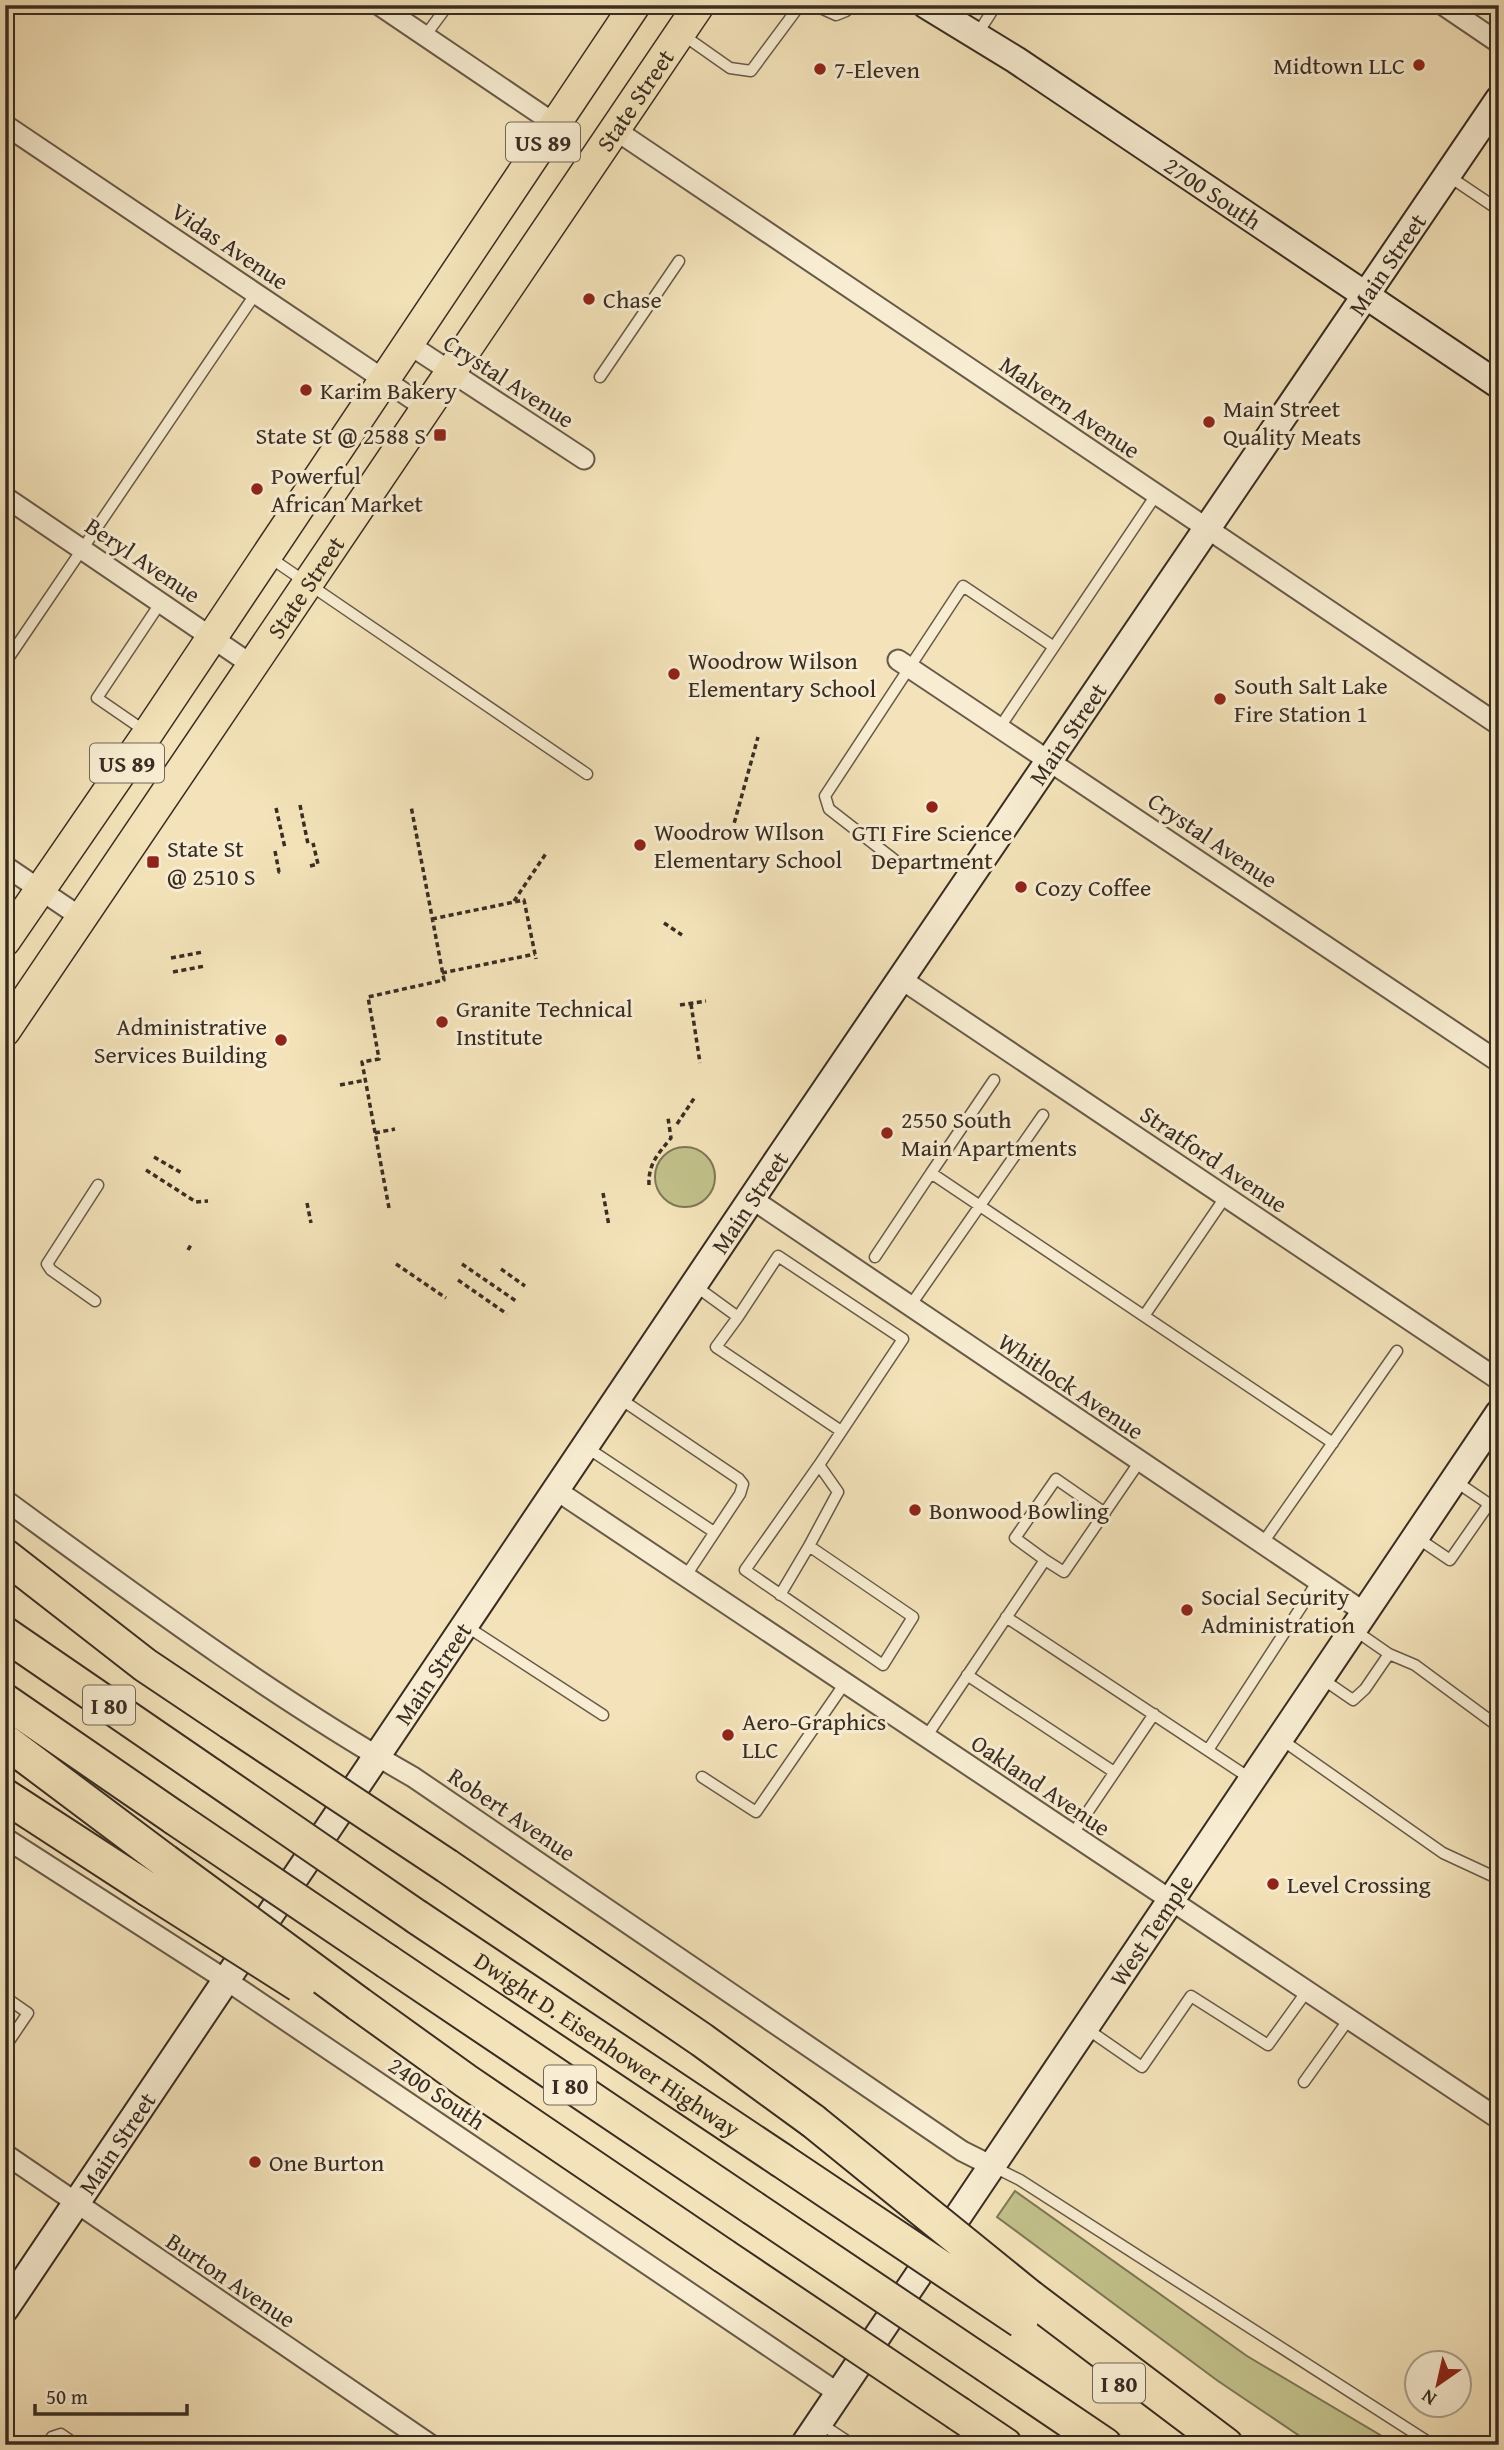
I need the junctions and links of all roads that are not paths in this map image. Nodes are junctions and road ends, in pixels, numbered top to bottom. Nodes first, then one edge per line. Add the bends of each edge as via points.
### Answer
1 (379, 5) edge
2 (448, 5) edge
3 (635, 5) edge
4 (699, 5) edge
5 (800, 5) edge
6 (814, 5) edge
7 (851, 5) edge
8 (926, 5) edge
9 (996, 5) edge
10 (1443, 5) edge
11 (680, 33) junction
12 (425, 36) junction
13 (976, 37) junction
14 (1499, 43) edge
15 (1499, 99) edge
16 (555, 124) junction
17 (5, 125) edge
18 (614, 129) junction
19 (1447, 175) junction
20 (1499, 209) edge
21 (679, 261) dead end
22 (256, 293) junction
23 (1366, 295) junction
24 (407, 343) junction
25 (450, 373) junction
26 (600, 377) dead end
27 (384, 379) junction
28 (1499, 385) edge
29 (426, 408) junction
30 (584, 459) dead end
31 (1156, 495) junction
32 (5, 498) edge
33 (1207, 529) junction
34 (83, 550) junction
35 (265, 555) junction
36 (308, 584) junction
37 (161, 602) junction
38 (212, 636) junction
39 (1054, 646) junction
40 (5, 663) edge
41 (904, 664) junction
42 (252, 665) junction
43 (1499, 725) edge
44 (1000, 727) junction
45 (148, 733) junction
46 (1051, 761) junction
47 (587, 774) dead end
48 (901, 865) dead end
49 (5, 866) edge
50 (40, 890) junction
51 (82, 918) junction
52 (5, 941) edge
53 (901, 979) junction
54 (5, 1031) edge
55 (1499, 1062) edge
56 (994, 1080) dead end
57 (1043, 1115) dead end
58 (931, 1173) junction
59 (98, 1185) dead end
60 (1226, 1196) junction
61 (752, 1199) junction
62 (981, 1207) junction
63 (875, 1257) dead end
64 (694, 1285) junction
65 (95, 1301) dead end
66 (910, 1306) junction
67 (1144, 1316) junction
68 (738, 1317) junction
69 (1397, 1351) dead end
70 (1499, 1380) edge
71 (618, 1398) junction
72 (1499, 1413) edge
73 (841, 1431) junction
74 (1332, 1443) junction
75 (585, 1446) junction
76 (1140, 1461) junction
77 (819, 1465) junction
78 (1454, 1481) junction
79 (556, 1490) junction
80 (5, 1500) edge
81 (1105, 1513) junction
82 (714, 1532) junction
83 (1416, 1536) junction
84 (1262, 1544) junction
85 (809, 1546) junction
86 (5, 1556) edge
87 (1045, 1560) junction
88 (685, 1577) junction
89 (1318, 1581) junction
90 (780, 1595) junction
91 (1006, 1617) junction
92 (1358, 1620) junction
93 (465, 1626) junction
94 (5, 1634) edge
95 (1389, 1654) junction
96 (967, 1675) junction
97 (1320, 1677) junction
98 (845, 1683) junction
99 (5, 1701) edge
100 (1154, 1714) junction
101 (603, 1715) dead end
102 (1499, 1727) edge
103 (926, 1737) junction
104 (1279, 1738) junction
105 (5, 1741) edge
106 (1208, 1750) junction
107 (377, 1756) junction
108 (1114, 1772) junction
109 (702, 1777) dead end
110 (1251, 1779) junction
111 (5, 1796) edge
112 (1072, 1835) junction
113 (5, 1838) edge
114 (1499, 1879) edge
115 (1170, 1900) junction
116 (226, 1980) junction
117 (1307, 1991) junction
118 (5, 1997) edge
119 (355, 2010) junction
120 (1349, 2019) junction
121 (1085, 2028) junction
122 (5, 2047) edge
123 (1304, 2082) dead end
124 (1499, 2119) edge
125 (5, 2154) edge
126 (992, 2166) junction
127 (76, 2203) junction
128 (5, 2309) edge
129 (1026, 2309) junction
130 (838, 2393) junction
131 (818, 2423) junction
132 (47, 2445) edge
133 (78, 2445) edge
134 (431, 2445) edge
135 (804, 2445) edge
136 (853, 2445) edge
137 (1005, 2445) edge
138 (1105, 2445) edge
139 (1218, 2445) edge
140 (1226, 2445) edge
141 (1433, 2445) edge

1 - 12 street
2 - 12 lane
3 - 16 main road, State Street / US 89
4 - 11 main road, State Street / US 89
5 - 11 lane via 751,71 730,68
6 - 7 lane via 836,15
8 - 13 street, 2700 South
9 - 13 lane
10 - 14 street
11 - 18 main road, State Street / US 89
12 - 16 street
13 - 23 street, 2700 South
15 - 19 street, Main Street
16 - 24 main road, State Street / US 89
17 - 22 street, Vidas Avenue
18 - 25 main road, State Street / US 89
18 - 31 street, Malvern Avenue
19 - 20 lane
19 - 23 street, Main Street
21 - 26 lane
22 - 27 street, Vidas Avenue
22 - 34 lane
23 - 28 street, 2700 South
23 - 33 street, Main Street
24 - 25 street, Crystal Avenue
24 - 27 main road, State Street / US 89
25 - 29 main road, State Street / US 89
25 - 30 street, Crystal Avenue
27 - 29 street, Vidas Avenue
27 - 35 main road, State Street / US 89
29 - 36 main road, State Street / US 89
31 - 33 street, Malvern Avenue
31 - 39 lane
32 - 34 street, Beryl Avenue
33 - 43 street, Malvern Avenue
33 - 46 street, Main Street
34 - 37 street, Beryl Avenue
34 - 40 lane
35 - 36 lane
35 - 38 main road, State Street / US 89
36 - 42 main road, State Street / US 89
36 - 47 lane
37 - 38 street, Beryl Avenue
37 - 45 lane via 97,698
38 - 42 street, Beryl Avenue
38 - 45 main road, State Street / US 89
39 - 41 lane via 963,586
39 - 44 lane
41 - 44 street, Crystal Avenue
41 - 48 lane via 825,796 829,810
42 - 51 main road, State Street / US 89
44 - 46 street, Crystal Avenue
45 - 50 main road, State Street / US 89
46 - 53 street, Main Street
46 - 55 street, Crystal Avenue
49 - 50 street
50 - 51 street
50 - 52 main road, State Street / US 89
51 - 54 main road, State Street / US 89
53 - 60 street, Stratford Avenue
53 - 61 street, Main Street
56 - 58 lane
57 - 62 lane
58 - 62 lane
58 - 63 lane
59 - 65 lane via 47,1264
60 - 67 lane
60 - 70 street, Stratford Avenue
61 - 64 street, Main Street
61 - 66 street, Whitlock Avenue
62 - 66 lane
62 - 67 lane
64 - 68 lane
64 - 71 street, Main Street
66 - 76 street, Whitlock Avenue
67 - 74 lane
68 - 73 lane via 716,1347
68 - 73 lane via 778,1256 903,1339
69 - 74 lane
71 - 75 street, Main Street
71 - 82 lane via 743,1484
72 - 78 street, West Temple
73 - 77 lane
74 - 84 lane
75 - 79 street, Main Street
75 - 82 lane
76 - 81 lane
76 - 84 street, Whitlock Avenue
77 - 85 lane via 838,1492
77 - 90 lane via 744,1570
78 - 83 street, West Temple
78 - 83 lane via 1489,1504 1450,1560
79 - 88 street, Oakland Avenue
79 - 93 street, Main Street
80 - 107 street, Robert Avenue via 150,1606
81 - 87 lane via 1064,1572
81 - 87 lane via 1056,1479 1015,1538
82 - 88 lane
83 - 92 street, West Temple
84 - 89 street, Whitlock Avenue
85 - 90 lane
85 - 90 lane via 913,1617 883,1665
86 - 129 highway, bridge via 145,1665 691,2033 813,2121
87 - 91 lane
88 - 98 street, Oakland Avenue
89 - 92 street, Whitlock Avenue
89 - 106 lane
91 - 96 lane
91 - 100 lane
92 - 95 lane
92 - 97 street, West Temple
93 - 101 lane
93 - 107 street, Main Street
94 - 129 highway, Dwight D. Eisenhower Highway / I 80, bridge via 781,2160
95 - 97 lane via 1353,1700
95 - 102 lane via 1415,1665
96 - 103 lane
96 - 108 lane
97 - 104 street, West Temple
98 - 103 street, Oakland Avenue
98 - 109 lane via 757,1812
99 - 138 highway, I 80, bridge
100 - 106 lane
100 - 108 lane
103 - 112 street, Oakland Avenue
104 - 110 street, West Temple
104 - 114 lane via 1443,1853
105 - 119 highway, bridge
106 - 110 lane
107 - 116 street, Main Street
107 - 126 street, Robert Avenue via 962,2151
108 - 112 lane
110 - 115 street, West Temple
111 - 119 highway, bridge via 148,1889
112 - 115 street, Oakland Avenue
113 - 116 street, 2400 South
115 - 117 street, Oakland Avenue
115 - 121 street, West Temple
116 - 127 street, Main Street
116 - 130 street, 2400 South
117 - 120 street, Oakland Avenue
117 - 121 lane via 1268,2045 1191,1996 1142,2067
118 - 122 lane via 28,2013
119 - 137 highway, bridge
120 - 123 lane
120 - 124 street, Oakland Avenue
121 - 126 street, West Temple
125 - 127 street, Burton Avenue
126 - 130 street, West Temple
126 - 141 lane
127 - 128 street, Main Street
127 - 134 street, Burton Avenue
129 - 139 highway, Dwight D. Eisenhower Highway / I 80
129 - 140 highway
130 - 131 street, West Temple
131 - 135 street, West Temple
131 - 136 lane
132 - 133 lane via 61,2434

